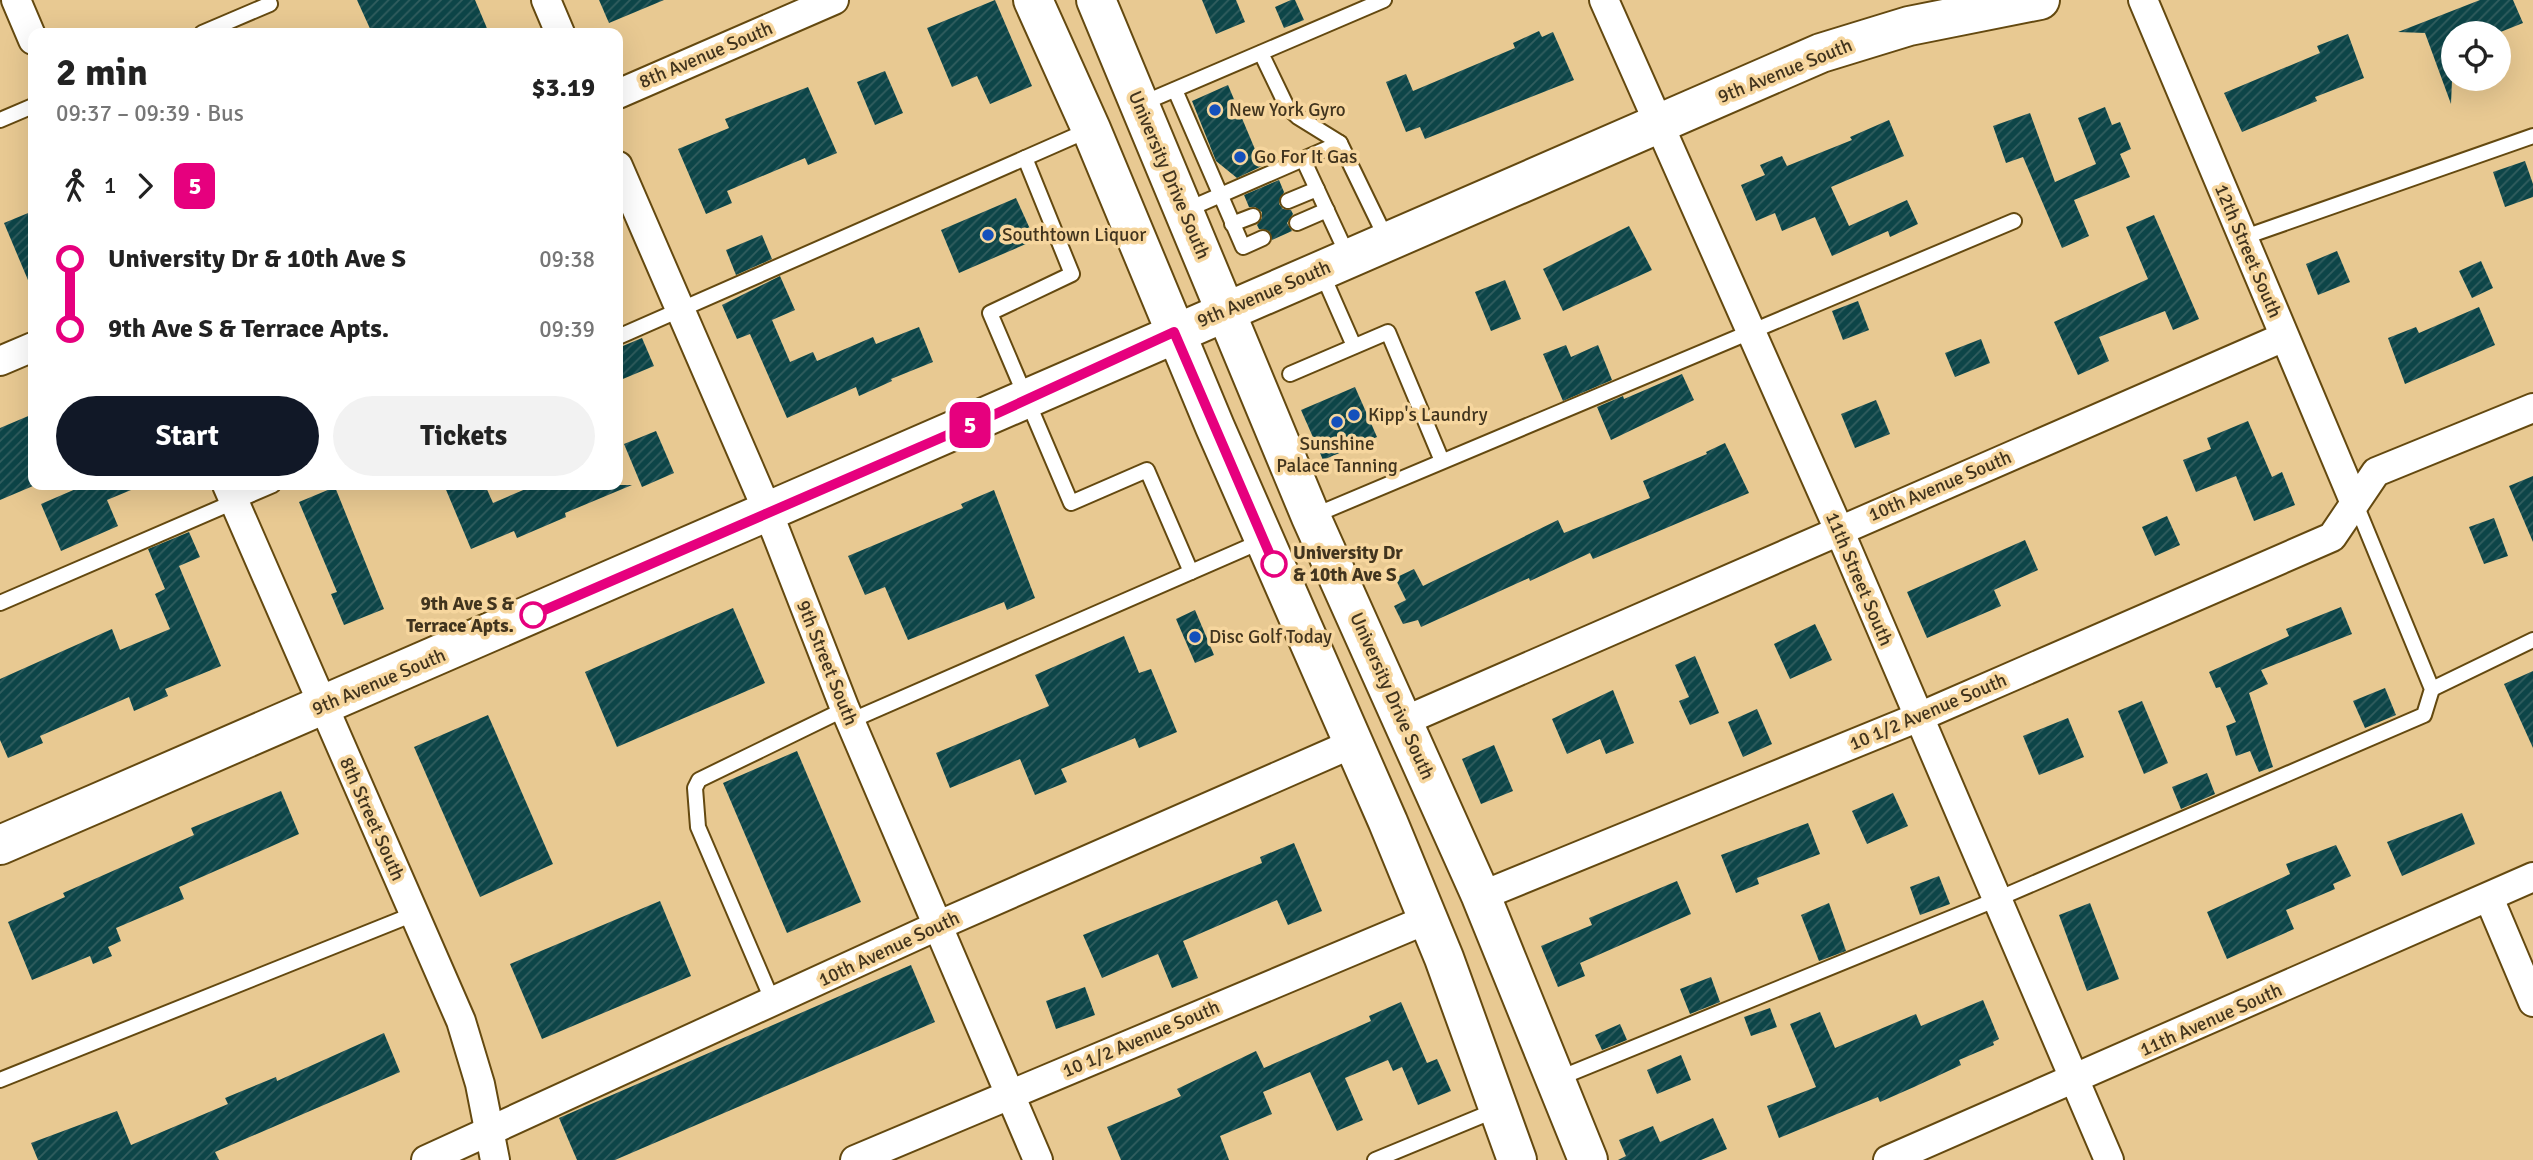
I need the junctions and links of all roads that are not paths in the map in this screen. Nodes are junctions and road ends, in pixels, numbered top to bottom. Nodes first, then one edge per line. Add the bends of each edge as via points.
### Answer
1 (16, 0) edge
2 (546, 0) edge
3 (834, 0) edge
4 (1033, 0) edge
5 (1096, 0) edge
6 (1384, 0) edge
7 (1604, 0) edge
8 (2039, 0) edge
9 (2143, 0) edge
10 (270, 5) dead end
11 (28, 28) edge
12 (214, 28) edge
13 (558, 28) edge
14 (1261, 53) junction
15 (1175, 90) junction
16 (623, 91) edge
17 (1140, 105) junction
18 (28, 108) edge
19 (0, 120) edge
20 (1658, 124) junction
21 (1091, 129) junction
22 (2533, 136) edge
23 (1340, 143) junction
24 (1025, 158) junction
25 (1303, 159) junction
26 (623, 177) edge
27 (1317, 189) junction
28 (1220, 194) junction
29 (1287, 201) dead end
30 (1327, 209) junction
31 (1184, 211) junction
32 (1253, 216) dead end
33 (2014, 221) dead end
34 (1297, 223) dead end
35 (1233, 224) junction
36 (1263, 238) dead end
37 (2242, 238) junction
38 (1387, 241) junction
39 (1335, 264) junction
40 (681, 310) junction
41 (1226, 311) junction
42 (1751, 330) junction
43 (1174, 332) junction
44 (623, 335) edge
45 (2284, 337) junction
46 (1354, 346) junction
47 (28, 349) edge
48 (0, 361) edge
49 (1290, 374) dead end
50 (1026, 399) junction
51 (2533, 408) edge
52 (1442, 461) junction
53 (230, 493) edge
54 (2354, 501) junction
55 (768, 512) junction
56 (1311, 517) junction
57 (1839, 530) junction
58 (1264, 540) junction
59 (1191, 572) junction
60 (0, 603) edge
61 (2533, 640) edge
62 (2432, 689) junction
63 (323, 706) junction
64 (847, 715) junction
65 (1919, 717) junction
66 (1404, 721) junction
67 (1354, 743) junction
68 (0, 845) edge
69 (2533, 877) edge
70 (1481, 896) junction
71 (2489, 898) junction
72 (1995, 900) junction
73 (414, 914) junction
74 (1428, 919) junction
75 (937, 926) junction
76 (774, 1002) junction
77 (2533, 1002) edge
78 (1556, 1079) junction
79 (0, 1080) edge
80 (2074, 1081) junction
81 (1009, 1094) junction
82 (1497, 1109) junction
83 (492, 1147) edge
84 (426, 1160) edge
85 (855, 1160) edge
86 (1038, 1160) edge
87 (1374, 1160) edge
88 (1517, 1160) edge
89 (1588, 1160) edge
90 (1888, 1160) edge
91 (2109, 1160) edge

1 - 11 street
2 - 13 street
3 - 16 street, 8th Avenue South
4 - 21 main road
5 - 17 main road, University Drive South
6 - 14 lane
7 - 20 street, 11th Street South
8 - 20 main road, 9th Avenue South via 1909,26 1821,53
9 - 37 street, 12th Street South
10 - 12 lane
14 - 15 lane
14 - 23 lane via 1287,107
15 - 17 lane
15 - 28 lane
17 - 31 main road, University Drive South
18 - 19 lane
20 - 38 main road, 9th Avenue South
20 - 42 street, 11th Street South
21 - 24 lane
21 - 43 main road
22 - 37 lane
23 - 25 lane
23 - 38 lane
24 - 40 lane
24 - 50 lane via 1072,274 990,313
25 - 27 lane
25 - 28 lane
26 - 40 street, 9th Street South
27 - 29 lane
27 - 30 lane
28 - 31 lane
28 - 35 lane
30 - 34 lane
30 - 39 lane
31 - 41 main road, University Drive South
32 - 35 lane
33 - 42 lane
35 - 36 lane via 1243,247
37 - 45 street, 12th Street South
38 - 39 main road, 9th Avenue South
39 - 41 main road, 9th Avenue South
39 - 46 lane
40 - 44 lane
40 - 55 street, 9th Street South
41 - 43 main road, 9th Avenue South
41 - 56 main road, University Drive South
42 - 52 lane
42 - 57 street, 11th Street South
43 - 50 main road, 9th Avenue South
43 - 58 main road
45 - 54 street, 12th Street South
45 - 57 street, 10th Avenue South
46 - 49 lane
46 - 52 lane via 1388,332
47 - 48 street
50 - 55 main road, 9th Avenue South
50 - 59 lane via 1071,503 1147,470
51 - 54 street via 2376,472
52 - 56 lane
53 - 60 lane
53 - 63 street, 8th Street South
54 - 62 lane
54 - 65 street, 10 1/2 Avenue South via 2332,537
55 - 63 main road, 9th Avenue South
55 - 64 street, 9th Street South
56 - 66 main road, University Drive South
57 - 65 street, 11th Street South
57 - 66 street, 10th Avenue South
58 - 59 lane
58 - 67 main road
59 - 64 lane
61 - 62 lane
62 - 72 lane via 2424,715
63 - 68 main road, 9th Avenue South
63 - 73 street, 8th Street South
64 - 75 street, 9th Street South
64 - 76 lane via 699,780 695,788 698,827
65 - 70 street, 10 1/2 Avenue South
65 - 72 street, 11th Street South
66 - 70 main road, University Drive South
67 - 74 main road
67 - 75 street, 10th Avenue South
69 - 71 street, 11th Avenue South
70 - 78 main road, University Drive South
71 - 77 street
71 - 80 street, 11th Avenue South
72 - 78 lane
72 - 80 street, 11th Street South
73 - 79 lane
73 - 83 street, 8th Street South via 470,1046
74 - 81 street, 10 1/2 Avenue South
74 - 82 main road
75 - 76 street, 10th Avenue South
75 - 81 street, 9th Street South
76 - 83 street, 10th Avenue South
78 - 89 main road, University Drive South
80 - 90 street, 11th Avenue South
80 - 91 street, 11th Street South
81 - 85 street, 10 1/2 Avenue South
81 - 86 street, 9th Street South
82 - 87 lane
82 - 88 main road
83 - 84 street, 10th Avenue South

